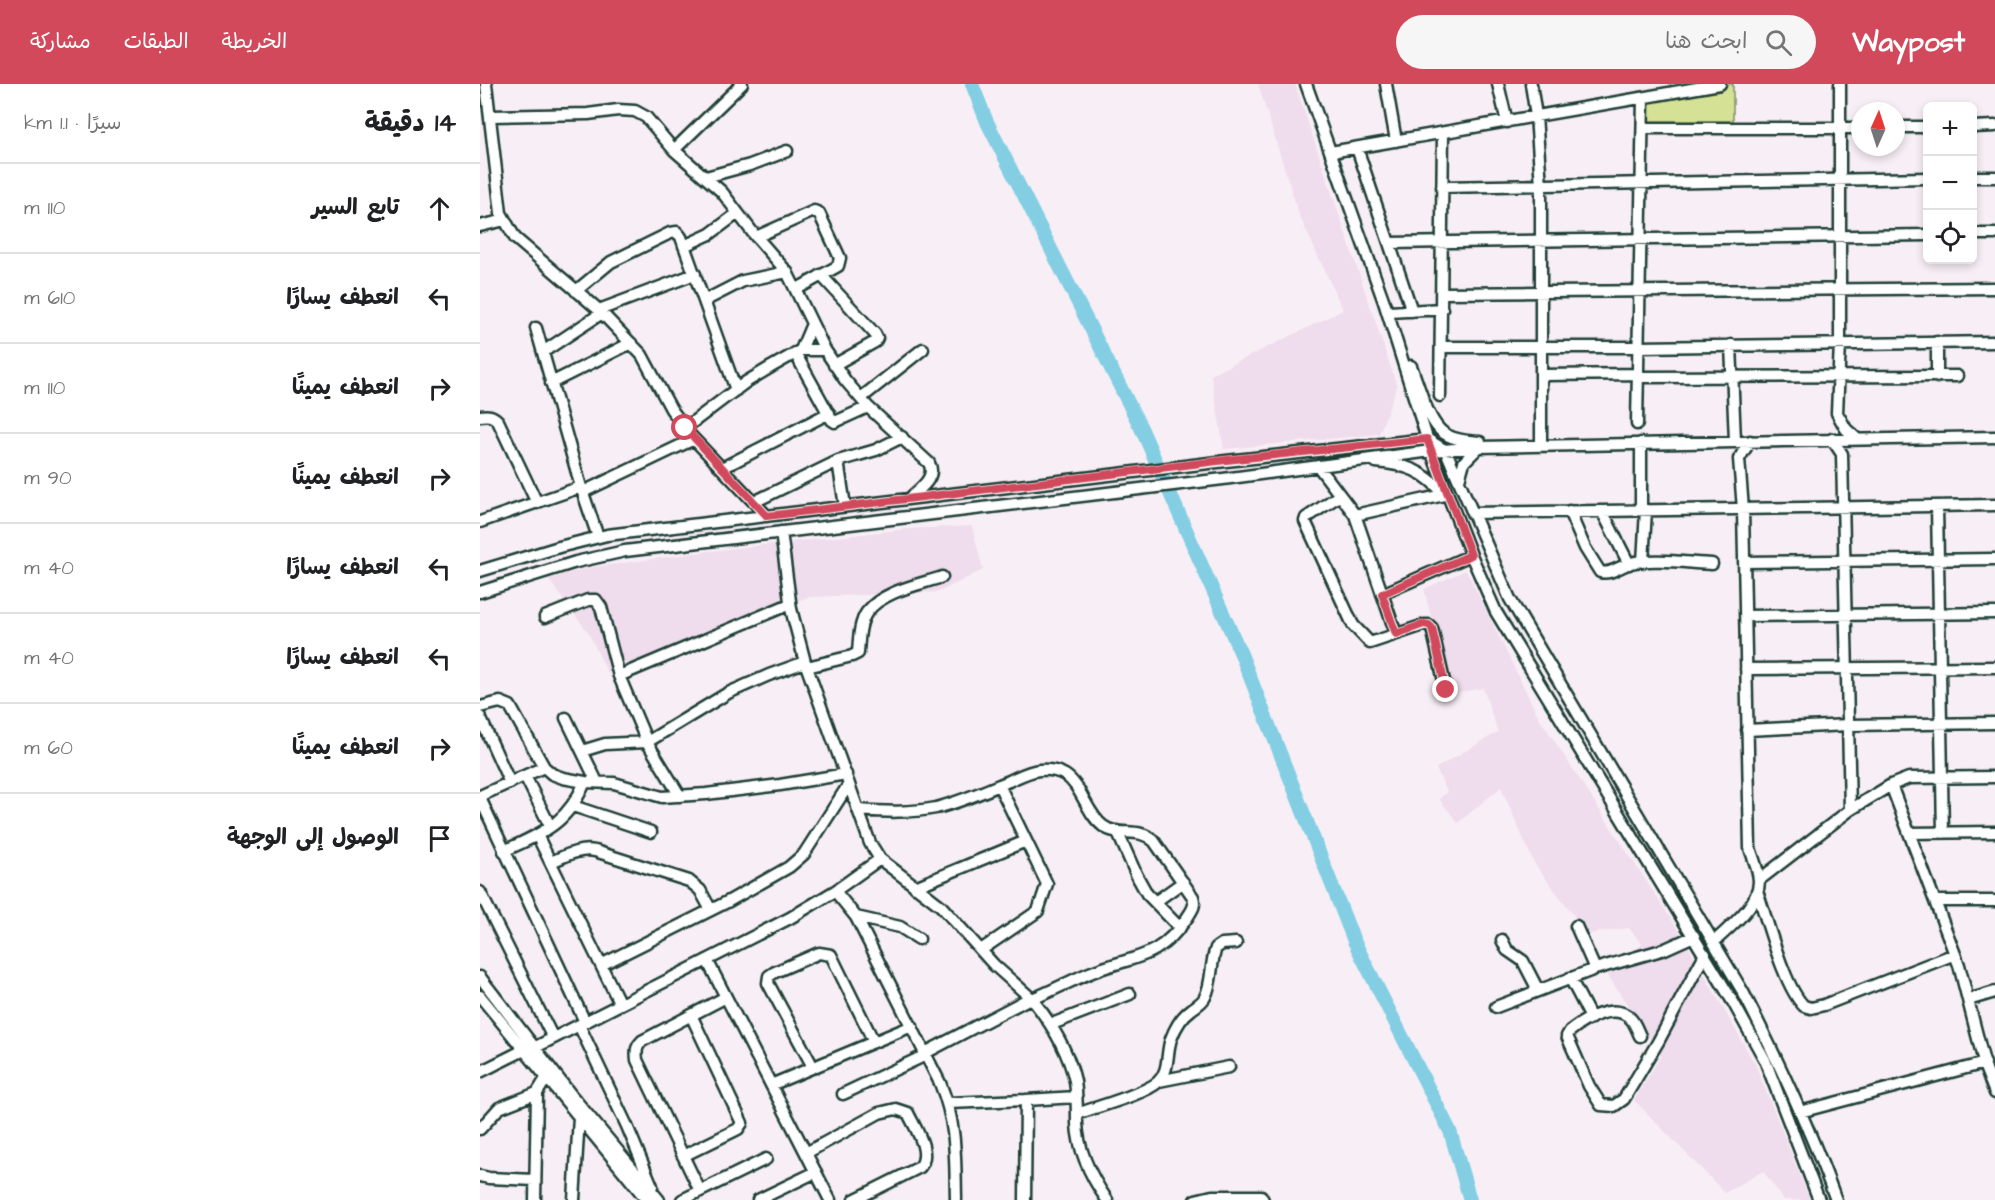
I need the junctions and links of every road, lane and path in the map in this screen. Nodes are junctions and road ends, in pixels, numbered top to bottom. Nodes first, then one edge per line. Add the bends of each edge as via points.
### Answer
1 (486, 84) edge
2 (742, 84) edge
3 (1306, 84) edge
4 (1386, 84) edge
5 (1498, 84) edge
6 (1531, 84) edge
7 (1720, 84) edge
8 (1840, 84) edge
9 (1643, 98) junction
10 (490, 116) junction
11 (1536, 116) junction
12 (1507, 122) junction
13 (1995, 126) edge
14 (1923, 127) edge
15 (1977, 127) edge
16 (1643, 128) junction
17 (1840, 128) junction
18 (1851, 128) edge
19 (1905, 128) edge
20 (1443, 133) junction
21 (1396, 141) junction
22 (1357, 148) junction
23 (674, 150) junction
24 (788, 152) dead end
25 (1330, 152) junction
26 (706, 177) junction
27 (1977, 177) edge
28 (1995, 177) edge
29 (1923, 178) edge
30 (1840, 180) junction
31 (1642, 183) junction
32 (1541, 185) junction
33 (1442, 187) junction
34 (738, 213) junction
35 (505, 220) junction
36 (480, 226) edge
37 (1977, 234) edge
38 (1995, 234) edge
39 (1923, 235) edge
40 (1840, 236) junction
41 (756, 237) junction
42 (1642, 239) junction
43 (1541, 240) junction
44 (1442, 242) junction
45 (1389, 243) junction
46 (684, 246) junction
47 (787, 272) junction
48 (695, 274) junction
49 (821, 275) junction
50 (1995, 288) edge
51 (797, 289) junction
52 (1840, 289) junction
53 (576, 291) junction
54 (1641, 291) junction
55 (1542, 292) junction
56 (1442, 293) junction
57 (704, 301) junction
58 (1387, 307) junction
59 (1442, 309) junction
60 (600, 311) junction
61 (1412, 311) junction
62 (812, 324) junction
63 (536, 328) dead end
64 (631, 342) junction
65 (1937, 342) junction
66 (1995, 342) edge
67 (1840, 344) junction
68 (1731, 345) junction
69 (1442, 347) junction
70 (1540, 347) junction
71 (1639, 347) junction
72 (923, 349) dead end
73 (825, 350) junction
74 (543, 352) junction
75 (798, 352) junction
76 (834, 365) junction
77 (1541, 375) junction
78 (1639, 376) junction
79 (1937, 376) junction
80 (1957, 376) dead end
81 (1732, 377) junction
82 (1839, 377) junction
83 (551, 382) junction
84 (736, 390) junction
85 (1440, 396) dead end
86 (865, 403) junction
87 (829, 413) junction
88 (480, 416) edge
89 (1637, 424) dead end
90 (685, 428) junction
91 (902, 437) junction
92 (1995, 437) edge
93 (694, 439) junction
94 (1427, 439) junction
95 (1832, 439) junction
96 (1857, 439) junction
97 (1736, 441) junction
98 (1750, 441) junction
99 (1641, 443) junction
100 (1521, 446) junction
101 (1541, 446) junction
102 (1479, 447) junction
103 (1431, 451) junction
104 (1446, 451) junction
105 (1358, 460) junction
106 (838, 461) junction
107 (1318, 466) junction
108 (722, 468) junction
109 (1459, 480) junction
110 (582, 489) junction
111 (1340, 495) junction
112 (1447, 497) junction
113 (909, 499) junction
114 (537, 502) junction
115 (754, 502) junction
116 (1995, 505) edge
117 (845, 506) junction
118 (1937, 506) junction
119 (1844, 507) junction
120 (1743, 509) junction
121 (1643, 510) junction
122 (1569, 511) junction
123 (1602, 511) junction
124 (1472, 513) junction
125 (1355, 515) junction
126 (767, 516) junction
127 (480, 522) edge
128 (781, 532) junction
129 (598, 537) junction
130 (1471, 555) junction
131 (1938, 559) junction
132 (1995, 559) edge
133 (1643, 562) junction
134 (1744, 562) junction
135 (1845, 562) junction
136 (1629, 564) junction
137 (1712, 564) dead end
138 (480, 571) edge
139 (942, 577) dead end
140 (480, 592) edge
141 (1382, 594) junction
142 (790, 604) junction
143 (1939, 612) junction
144 (1995, 613) edge
145 (1846, 614) junction
146 (1745, 616) junction
147 (545, 617) dead end
148 (1396, 634) junction
149 (806, 665) junction
150 (1995, 667) edge
151 (1847, 668) junction
152 (1746, 669) junction
153 (1940, 669) junction
154 (619, 676) junction
155 (1446, 690) dead end
156 (480, 707) edge
157 (480, 717) edge
158 (566, 718) dead end
159 (1995, 723) edge
160 (1848, 725) junction
161 (1941, 725) junction
162 (1747, 730) junction
163 (647, 742) junction
164 (582, 751) junction
165 (544, 767) junction
166 (525, 776) junction
167 (1942, 777) junction
168 (1995, 777) edge
169 (847, 779) junction
170 (591, 782) junction
171 (510, 783) junction
172 (999, 785) junction
173 (1891, 785) junction
174 (680, 796) junction
175 (480, 797) edge
176 (573, 806) junction
177 (858, 810) junction
178 (1850, 810) junction
179 (550, 826) junction
180 (1117, 831) junction
181 (651, 832) dead end
182 (1995, 832) edge
183 (1909, 833) junction
184 (1943, 833) junction
185 (537, 835) junction
186 (1026, 841) junction
187 (504, 851) junction
188 (880, 860) junction
189 (551, 862) junction
190 (1183, 882) junction
191 (1758, 885) junction
192 (915, 887) junction
193 (835, 891) junction
194 (480, 892) edge
195 (1935, 901) junction
196 (1995, 901) edge
197 (1155, 902) junction
198 (711, 910) junction
199 (856, 917) junction
200 (1576, 926) dead end
201 (1180, 927) junction
202 (1694, 936) junction
203 (919, 939) dead end
204 (1502, 940) dead end
205 (1714, 942) junction
206 (1236, 943) dead end
207 (981, 950) junction
208 (1705, 954) junction
209 (1955, 954) junction
210 (707, 960) junction
211 (601, 965) junction
212 (1594, 969) junction
213 (480, 977) edge
214 (1570, 978) junction
215 (1538, 990) junction
216 (1995, 992) edge
217 (1130, 994) dead end
218 (480, 996) edge
219 (726, 997) junction
220 (1031, 999) junction
221 (1968, 1000) junction
222 (620, 1004) junction
223 (1496, 1006) dead end
224 (691, 1015) junction
225 (1591, 1018) junction
226 (582, 1024) junction
227 (1052, 1024) junction
228 (912, 1026) junction
229 (1640, 1036) dead end
230 (553, 1038) junction
231 (874, 1042) junction
232 (528, 1050) junction
233 (925, 1054) junction
234 (1985, 1063) junction
235 (813, 1067) junction
236 (1229, 1067) dead end
237 (480, 1072) edge
238 (547, 1077) junction
239 (1159, 1081) junction
240 (771, 1085) junction
241 (537, 1093) junction
242 (1995, 1093) edge
243 (843, 1094) dead end
244 (1076, 1097) junction
245 (1026, 1100) junction
246 (948, 1103) junction
247 (1800, 1112) junction
248 (1077, 1114) junction
249 (579, 1117) junction
250 (480, 1130) edge
251 (806, 1153) junction
252 (683, 1156) junction
253 (766, 1159) dead end
254 (816, 1172) junction
255 (480, 1176) edge
256 (535, 1180) junction
257 (703, 1190) junction
258 (654, 1199) edge
259 (535, 1200) edge
260 (574, 1200) edge
261 (682, 1200) edge
262 (710, 1200) edge
263 (758, 1200) edge
264 (830, 1200) edge
265 (854, 1200) edge
266 (956, 1200) edge
267 (1025, 1200) edge
268 (1107, 1200) edge
269 (1195, 1200) edge
270 (1263, 1200) edge
271 (1819, 1200) edge
272 (1836, 1200) edge

1 - 10 street
2 - 23 street
3 - 25 street
4 - 21 street
5 - 12 street
6 - 11 street
7 - 9 street
8 - 17 street
9 - 11 street
9 - 16 street
10 - 23 street via 635,111 646,117
10 - 35 street
11 - 12 street
11 - 32 street
12 - 20 street
13 - 15 street
14 - 19 street
16 - 17 street
16 - 31 street
17 - 18 street
17 - 30 street
20 - 21 street
20 - 33 street
21 - 22 street
22 - 25 street
22 - 45 street
23 - 26 street
24 - 26 street
25 - 58 street
26 - 34 street
27 - 28 street
29 - 30 street
30 - 31 street
30 - 40 street
31 - 32 street
31 - 42 street
32 - 33 street
32 - 43 street
33 - 44 street
34 - 41 street
34 - 46 street via 710,234
35 - 36 street
35 - 53 street via 515,238
37 - 38 street
39 - 40 street
40 - 42 street
40 - 52 street
41 - 47 street
41 - 49 street via 817,211 840,258 838,266
42 - 43 street
42 - 54 street
43 - 44 street
43 - 55 street
44 - 45 street
44 - 56 street
45 - 61 street
46 - 48 street
46 - 53 street via 677,232 670,233 611,262
47 - 51 street
47 - 57 street via 743,281
48 - 57 street
48 - 60 street
49 - 51 street
49 - 76 street via 877,339
50 - 52 street
51 - 62 street
52 - 54 street
52 - 67 street
53 - 60 street
54 - 55 street
54 - 71 street
55 - 56 street
55 - 70 street
56 - 59 street
57 - 84 street
58 - 61 street
58 - 94 street
58 - 100 street via 1440,430 1458,439
59 - 61 street
59 - 69 street
60 - 64 street
60 - 74 street
62 - 73 street
62 - 75 street
63 - 74 street
64 - 83 street
64 - 90 street
65 - 66 street
65 - 67 street
65 - 79 street
67 - 68 street
67 - 82 street
68 - 71 street
68 - 81 street
69 - 70 street
69 - 85 street
70 - 71 street
70 - 77 street
71 - 78 street
72 - 86 street
73 - 75 street
73 - 76 street
74 - 83 street
75 - 84 street
75 - 87 street
76 - 86 street
77 - 78 street
77 - 101 street
78 - 81 street
78 - 89 street
79 - 80 street
79 - 82 street
81 - 82 street
81 - 97 street
82 - 96 street via 1837,413
83 - 110 street
84 - 90 street
86 - 87 street via 835,422
86 - 91 street
87 - 108 street
88 - 114 street via 498,421
90 - 93 street
91 - 106 street via 876,450
91 - 113 street via 932,469 931,477
92 - 96 street
93 - 108 street
93 - 110 street
94 - 103 street
94 - 104 street
94 - 113 street
95 - 96 street
95 - 98 street
95 - 119 street via 1842,454
97 - 98 street
97 - 99 street
98 - 120 street via 1739,459
99 - 101 street
99 - 121 street
100 - 101 street
100 - 102 street
102 - 104 street
102 - 109 street via 1464,462
103 - 104 street
103 - 105 street
103 - 112 street
104 - 109 street
105 - 107 street
105 - 112 street via 1401,465 1422,473
106 - 115 street
106 - 117 street
107 - 111 street
107 - 128 street
108 - 115 street
109 - 124 street
110 - 114 street
110 - 129 street
111 - 125 street
111 - 148 street via 1306,518 1306,524 1359,632 1370,643
112 - 125 street
112 - 130 street
113 - 117 street
114 - 127 street
115 - 126 street
116 - 118 street
117 - 126 street
118 - 119 street
118 - 131 street
119 - 120 street
119 - 135 street
120 - 121 street
120 - 134 street
121 - 123 street
121 - 133 street
122 - 123 street
122 - 124 street
122 - 136 street via 1599,572 1606,574
123 - 136 street
124 - 205 street via 1510,598
125 - 141 street
126 - 129 street
128 - 140 street via 625,551
128 - 142 street
129 - 138 street
130 - 141 street
130 - 202 street via 1496,612
131 - 132 street
131 - 135 street
131 - 143 street
133 - 136 street
133 - 137 street
134 - 135 street
134 - 146 street
135 - 145 street
139 - 149 street via 896,592 866,613 858,653
141 - 148 street
142 - 149 street
142 - 154 street
143 - 144 street
143 - 145 street
143 - 153 street
145 - 146 street
145 - 151 street
146 - 152 street
147 - 154 street via 596,600 605,616
148 - 155 street via 1424,624 1432,628
149 - 163 street via 769,675 728,693
149 - 169 street
150 - 153 street
151 - 152 street
151 - 153 street
151 - 160 street
152 - 162 street
153 - 161 street
154 - 163 street
156 - 165 street via 500,702 510,706
157 - 171 street
158 - 164 street
159 - 161 street
160 - 161 street
160 - 162 street
160 - 178 street
161 - 167 street
162 - 191 street via 1750,848
163 - 164 street via 605,744
163 - 174 street
164 - 170 street
165 - 166 street
165 - 170 street via 552,774
166 - 171 street
166 - 179 street
167 - 168 street
167 - 173 street via 1909,778
167 - 184 street
169 - 174 street
169 - 177 street
169 - 198 street via 804,854 789,867
170 - 174 street via 614,783 662,797
170 - 176 street
171 - 175 street
172 - 177 street via 917,811
172 - 180 street via 1036,770 1055,770 1067,776 1089,811 1104,826
172 - 186 street
173 - 178 street
173 - 183 street
175 - 187 street
176 - 179 street
176 - 181 street
177 - 188 street
178 - 191 street
179 - 185 street
180 - 190 street via 1147,835
180 - 197 street via 1137,876
182 - 184 street
183 - 184 street
183 - 195 street
185 - 187 street
185 - 189 street
186 - 192 street
186 - 207 street via 1047,884 1043,901 1038,911
187 - 226 street
188 - 192 street
188 - 193 street
189 - 198 street via 574,852 595,850 689,881 700,890
189 - 211 street
190 - 197 street
190 - 201 street via 1195,902
191 - 205 street via 1745,911
191 - 209 street via 1783,966 1804,1006 1824,1005
192 - 207 street via 941,906
193 - 199 street
193 - 210 street
194 - 230 street
195 - 196 street
195 - 209 street
197 - 201 street
198 - 211 street
199 - 203 street via 900,927
199 - 228 street
200 - 212 street
201 - 220 street via 1170,939 1138,958 1095,971
202 - 208 street
202 - 212 street via 1665,949
204 - 215 street via 1507,950 1523,961
205 - 247 street via 1771,1045
206 - 239 street via 1216,948 1206,996 1179,1022 1171,1039 1166,1070
207 - 220 street
208 - 225 street via 1624,1099 1614,1106 1601,1105 1568,1036 1577,1025
208 - 271 street via 1764,1060
209 - 221 street
210 - 219 street
210 - 222 street
211 - 222 street
212 - 214 street
213 - 232 street
214 - 215 street
214 - 225 street
215 - 223 street
216 - 221 street
217 - 227 street
218 - 232 street
219 - 224 street
219 - 240 street
220 - 227 street
220 - 233 street
221 - 234 street
222 - 226 street
224 - 252 street via 642,1041 636,1052
224 - 252 street via 742,1123 738,1130
225 - 229 street via 1619,1011 1630,1018
226 - 230 street
226 - 258 street
227 - 244 street via 1075,1081
228 - 231 street
228 - 233 street
230 - 232 street
231 - 235 street
231 - 235 street via 831,955 819,952 775,972 768,983
232 - 237 street
232 - 238 street
232 - 258 street via 572,1096
233 - 243 street
233 - 246 street
234 - 242 street
234 - 247 street
235 - 240 street
236 - 239 street
238 - 241 street
238 - 249 street
239 - 248 street via 1148,1089
240 - 251 street
241 - 250 street via 499,1108
241 - 256 street
244 - 245 street
244 - 248 street
245 - 246 street
245 - 267 street
246 - 266 street via 954,1136
247 - 272 street
248 - 268 street via 1087,1167
249 - 258 street
249 - 260 street
251 - 254 street
251 - 265 street via 879,1113 896,1109 908,1113 924,1148 923,1163
252 - 257 street
253 - 257 street
254 - 263 street
254 - 264 street
255 - 256 street
256 - 259 street
257 - 261 street
257 - 262 street
269 - 270 street via 1212,1196 1261,1196

